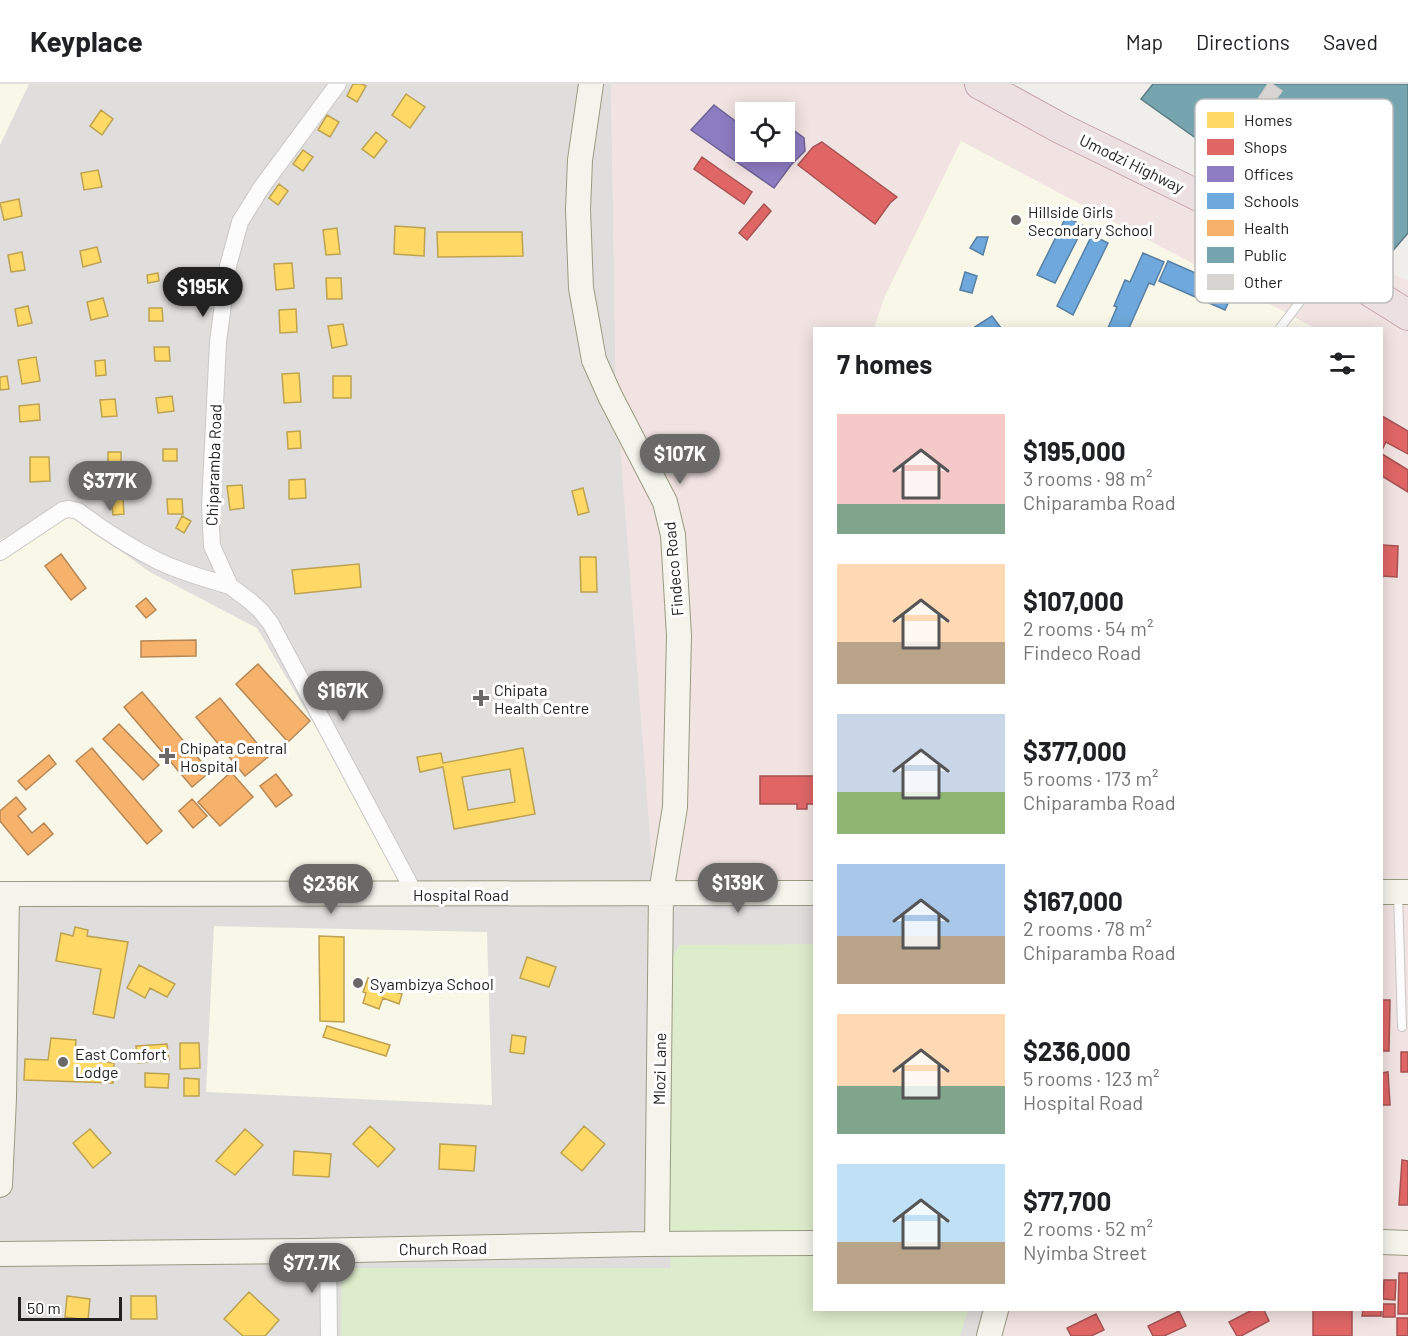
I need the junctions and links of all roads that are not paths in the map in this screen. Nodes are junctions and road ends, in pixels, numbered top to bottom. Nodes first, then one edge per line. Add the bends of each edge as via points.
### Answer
1 (338, 84) edge
2 (591, 84) edge
3 (980, 84) edge
4 (1195, 194) edge
5 (1299, 303) edge
6 (1389, 303) edge
7 (1408, 315) edge
8 (1281, 327) edge
9 (0, 552) edge
10 (230, 586) junction
11 (1396, 892) edge
12 (661, 893) junction
13 (813, 893) edge
14 (3, 894) edge
15 (416, 894) junction
16 (1402, 1027) dead end
17 (0, 1185) edge
18 (1383, 1242) edge
19 (1408, 1243) edge
20 (657, 1244) junction
21 (813, 1244) edge
22 (328, 1251) junction
23 (0, 1254) edge
24 (996, 1311) edge
25 (329, 1336) edge
26 (989, 1336) edge

1 - 10 street, Chiparamba Road via 240,222 228,266 218,342 210,506 212,546
2 - 12 street, Findeco Road via 580,160 578,210 581,288 594,360 665,502 673,535 679,636 675,807
3 - 4 highway, Umodzi Highway
5 - 8 lane
6 - 7 highway, Umodzi Highway
9 - 10 street via 69,508 159,562
10 - 15 street, Chiparamba Road via 271,624
11 - 16 lane
12 - 13 street, Hospital Road
12 - 15 street, Hospital Road
12 - 20 street, Mlozi Lane
14 - 15 street, Hospital Road
14 - 17 street via 4,1098
18 - 19 street
20 - 21 street, Church Road
20 - 22 street, Church Road
22 - 23 street, Church Road
22 - 25 street
24 - 26 street

